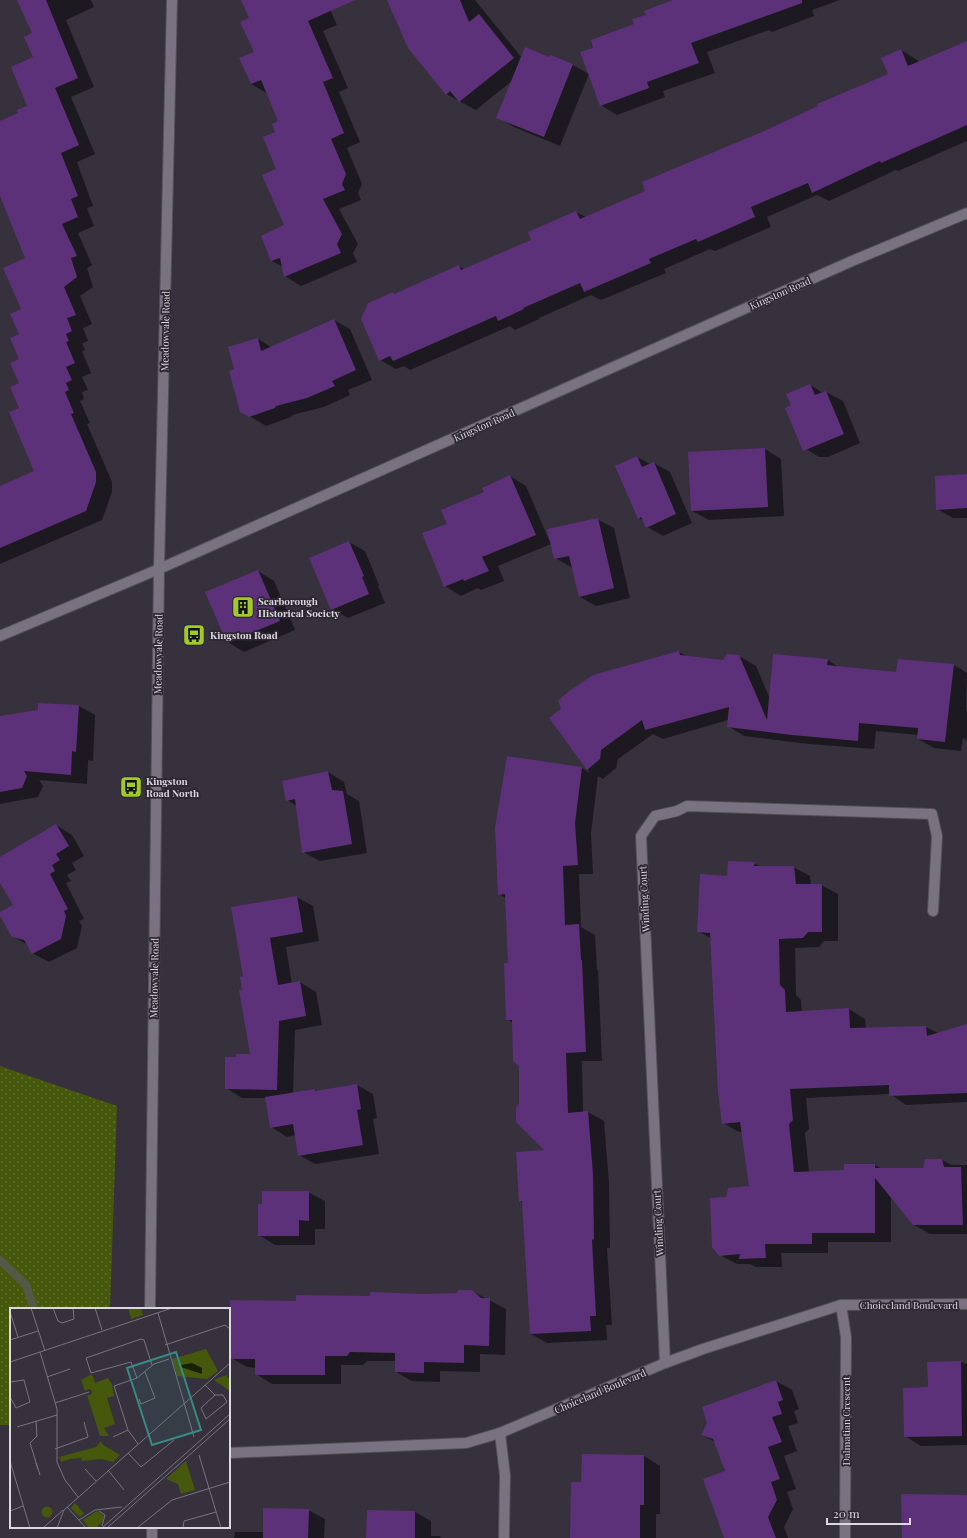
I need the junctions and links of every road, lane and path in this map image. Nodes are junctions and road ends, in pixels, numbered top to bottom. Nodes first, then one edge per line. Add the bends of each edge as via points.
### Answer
1 (172, 0) edge
2 (967, 213) edge
3 (159, 569) junction
4 (0, 636) edge
5 (933, 911) dead end
6 (967, 1304) edge
7 (841, 1305) junction
8 (150, 1308) edge
9 (664, 1363) junction
10 (500, 1433) junction
11 (230, 1453) edge
12 (504, 1538) edge
13 (845, 1538) edge

1 - 3 street, Meadowvale Road
2 - 3 street, Kingston Road via 845,264
3 - 4 street, Kingston Road
3 - 8 street, Meadowvale Road
5 - 9 street, Winding Court via 937,836 932,814 687,806 655,816 641,836
6 - 7 street, Choiceland Boulevard
7 - 9 street, Choiceland Boulevard via 703,1348
7 - 13 street, Dalmatian Crescent via 846,1337
9 - 10 street, Choiceland Boulevard
10 - 11 street, Choiceland Boulevard via 466,1443
10 - 12 street via 505,1475

